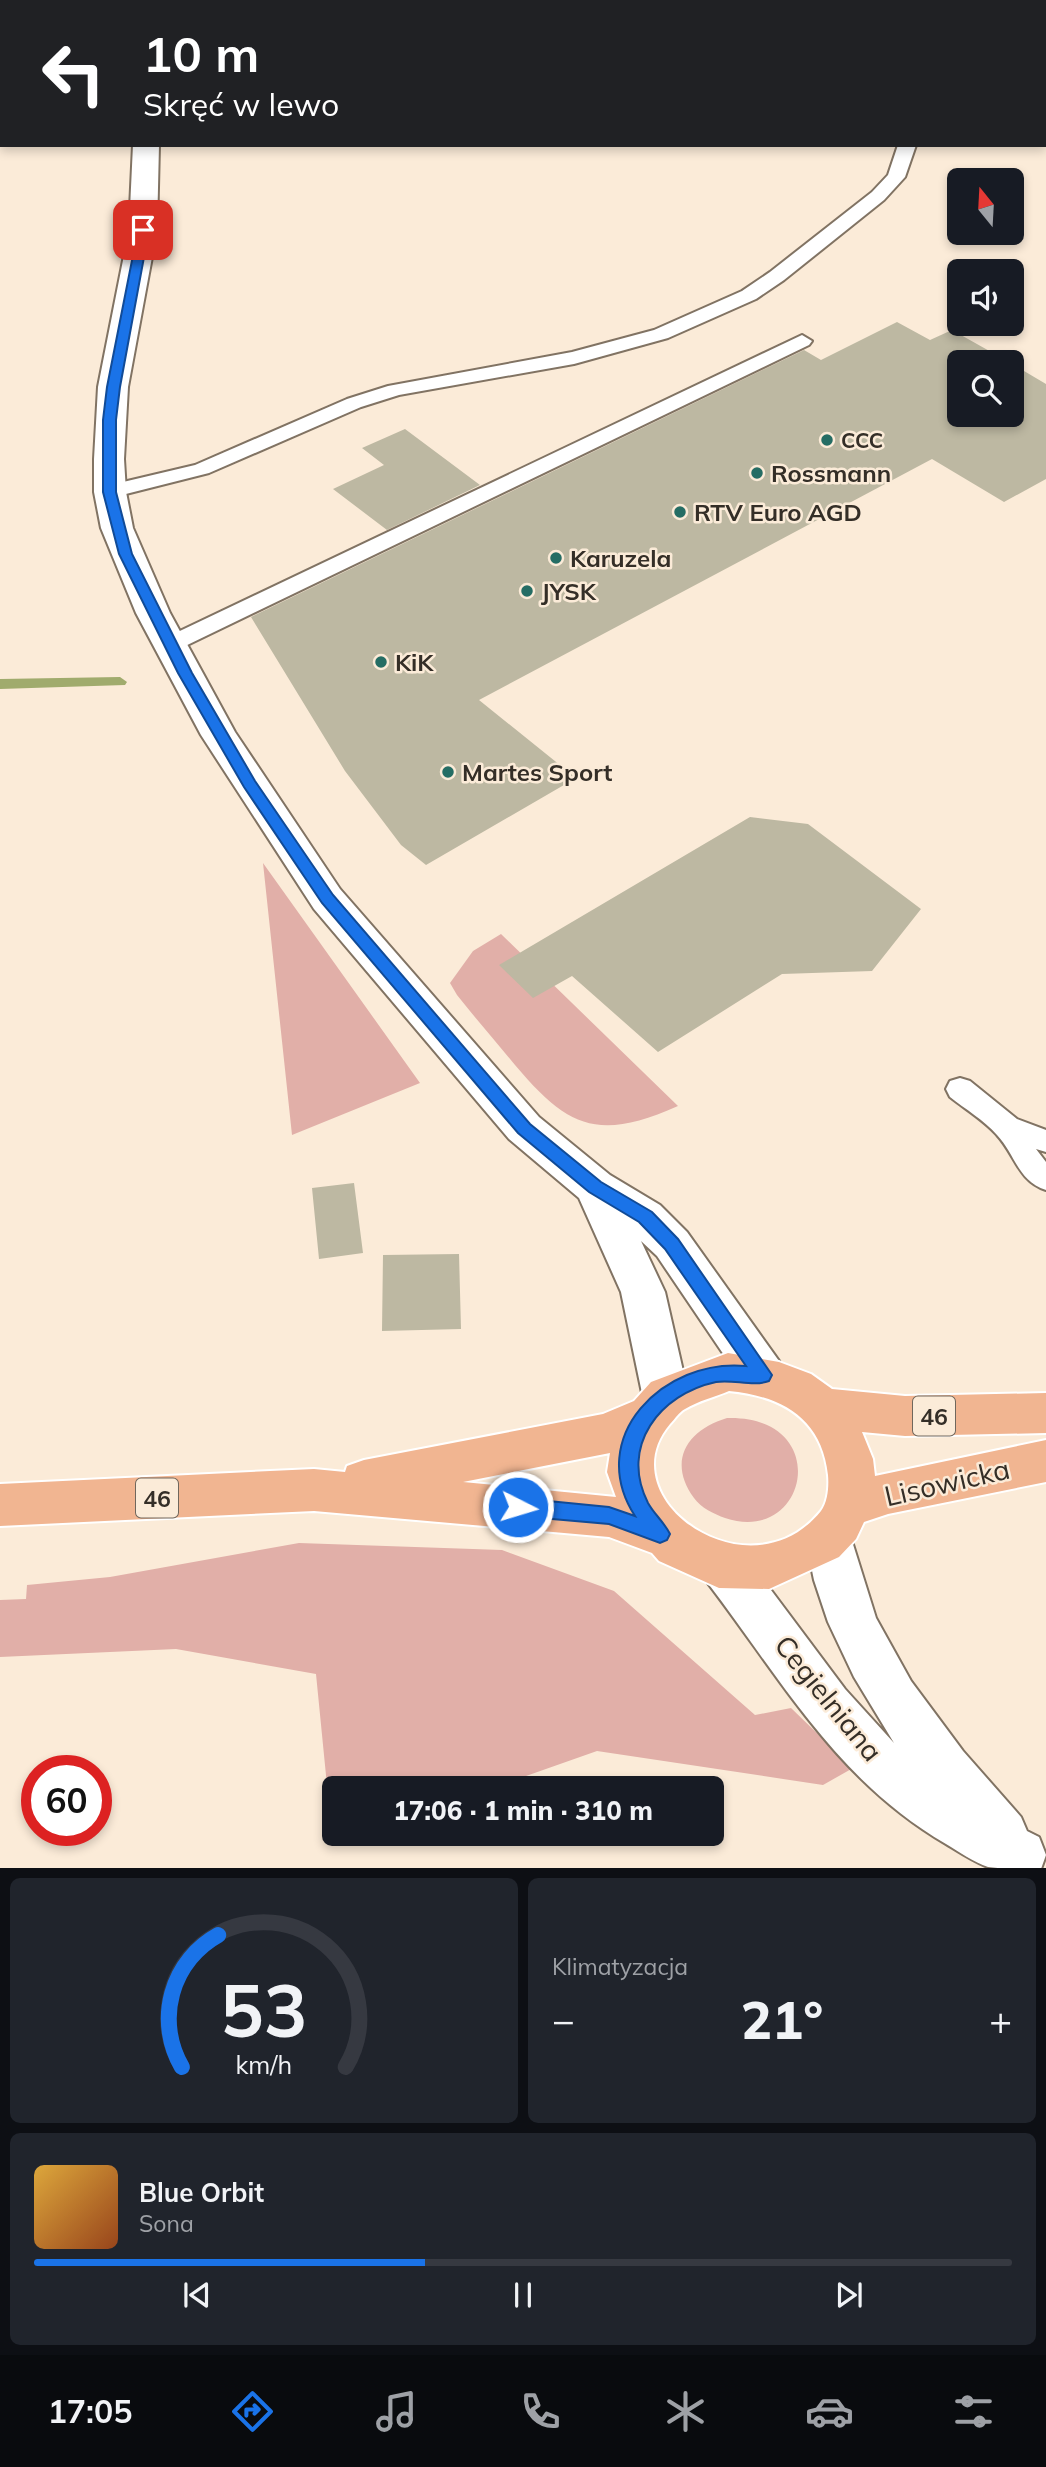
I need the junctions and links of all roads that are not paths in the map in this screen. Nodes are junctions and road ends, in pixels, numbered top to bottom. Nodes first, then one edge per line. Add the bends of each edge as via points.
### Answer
1 (146, 147) edge
2 (907, 147) edge
3 (802, 341) dead end
4 (110, 492) junction
5 (171, 644) junction
6 (960, 1089) dead end
7 (1007, 1127) junction
8 (1046, 1141) edge
9 (1046, 1179) edge
10 (595, 1187) junction
11 (763, 1375) junction
12 (654, 1405) junction
13 (823, 1408) junction
14 (1046, 1413) edge
15 (1046, 1461) edge
16 (314, 1490) junction
17 (0, 1505) edge
18 (838, 1522) junction
19 (660, 1534) junction
20 (724, 1566) junction
21 (1028, 1862) edge

1 - 4 street via 143,230 109,420
2 - 4 lane via 896,177 878,195 777,276 748,295 661,334 574,358 395,390 190,473
3 - 5 lane
4 - 5 street via 125,554
5 - 10 street via 219,734 327,899 502,1105
6 - 7 lane
7 - 8 lane
7 - 9 lane via 1033,1168
10 - 11 street via 645,1217 672,1244
10 - 12 street via 643,1292
11 - 12 main road, 46 via 728,1372 695,1379
11 - 13 main road, 46 via 795,1388
12 - 16 main road, 46 via 608,1433
12 - 19 main road, 46 via 631,1445 630,1475 640,1507
13 - 14 main road, 46 via 905,1416
13 - 18 main road, 46 via 851,1455 853,1481
15 - 18 main road, Lisowicka / 46 via 888,1493
16 - 17 main road, 46
16 - 19 main road, 46 via 609,1516
18 - 20 main road, 46 via 807,1553 782,1564 754,1569
18 - 21 street, Cegielniana via 835,1576 864,1652 919,1739
19 - 20 main road, 46 via 690,1554
20 - 21 street, Cegielniana via 847,1730 896,1779 935,1810

